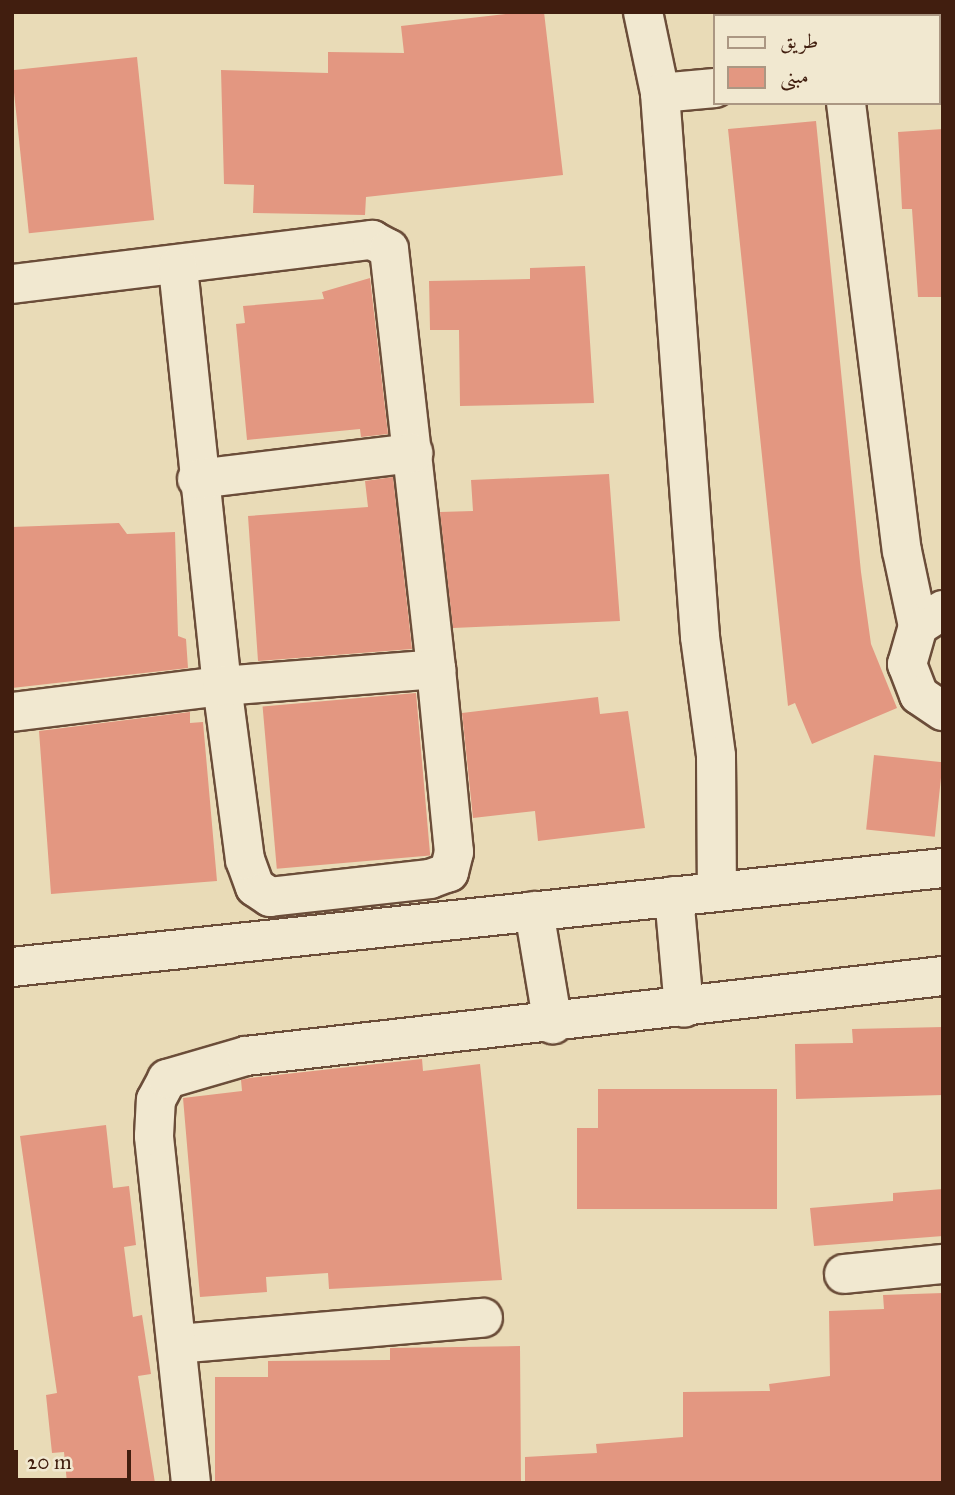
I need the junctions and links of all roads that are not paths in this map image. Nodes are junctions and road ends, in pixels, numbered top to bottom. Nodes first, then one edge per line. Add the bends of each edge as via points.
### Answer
1 (643, 12) edge
2 (713, 88) edge
3 (660, 93) junction
4 (846, 105) edge
5 (178, 266) junction
6 (12, 284) edge
7 (414, 453) junction
8 (197, 479) junction
9 (931, 618) edge
10 (436, 669) junction
11 (222, 686) junction
12 (943, 711) edge
13 (12, 712) edge
14 (943, 868) edge
15 (717, 891) junction
16 (674, 896) junction
17 (534, 911) junction
18 (12, 967) edge
19 (943, 976) edge
20 (684, 1008) junction
21 (553, 1024) junction
22 (943, 1264) edge
23 (844, 1274) dead end
24 (483, 1318) dead end
25 (177, 1344) junction
26 (191, 1483) edge

1 - 3 street
2 - 3 street
3 - 15 street via 700,637 716,756
4 - 9 street via 902,551
5 - 6 street
5 - 7 street via 372,240 389,249
5 - 8 street
7 - 8 street
7 - 10 street
8 - 11 street
9 - 12 street via 907,664 919,695
10 - 11 street
10 - 11 street via 454,852 449,872 430,879 270,897 255,887 245,860
11 - 13 street
14 - 15 street
15 - 16 street
16 - 17 street
16 - 20 street
17 - 18 street
17 - 21 street
19 - 20 street
20 - 21 street
21 - 25 street via 246,1056 167,1079 156,1100 154,1136
22 - 23 street
24 - 25 street
25 - 26 street

